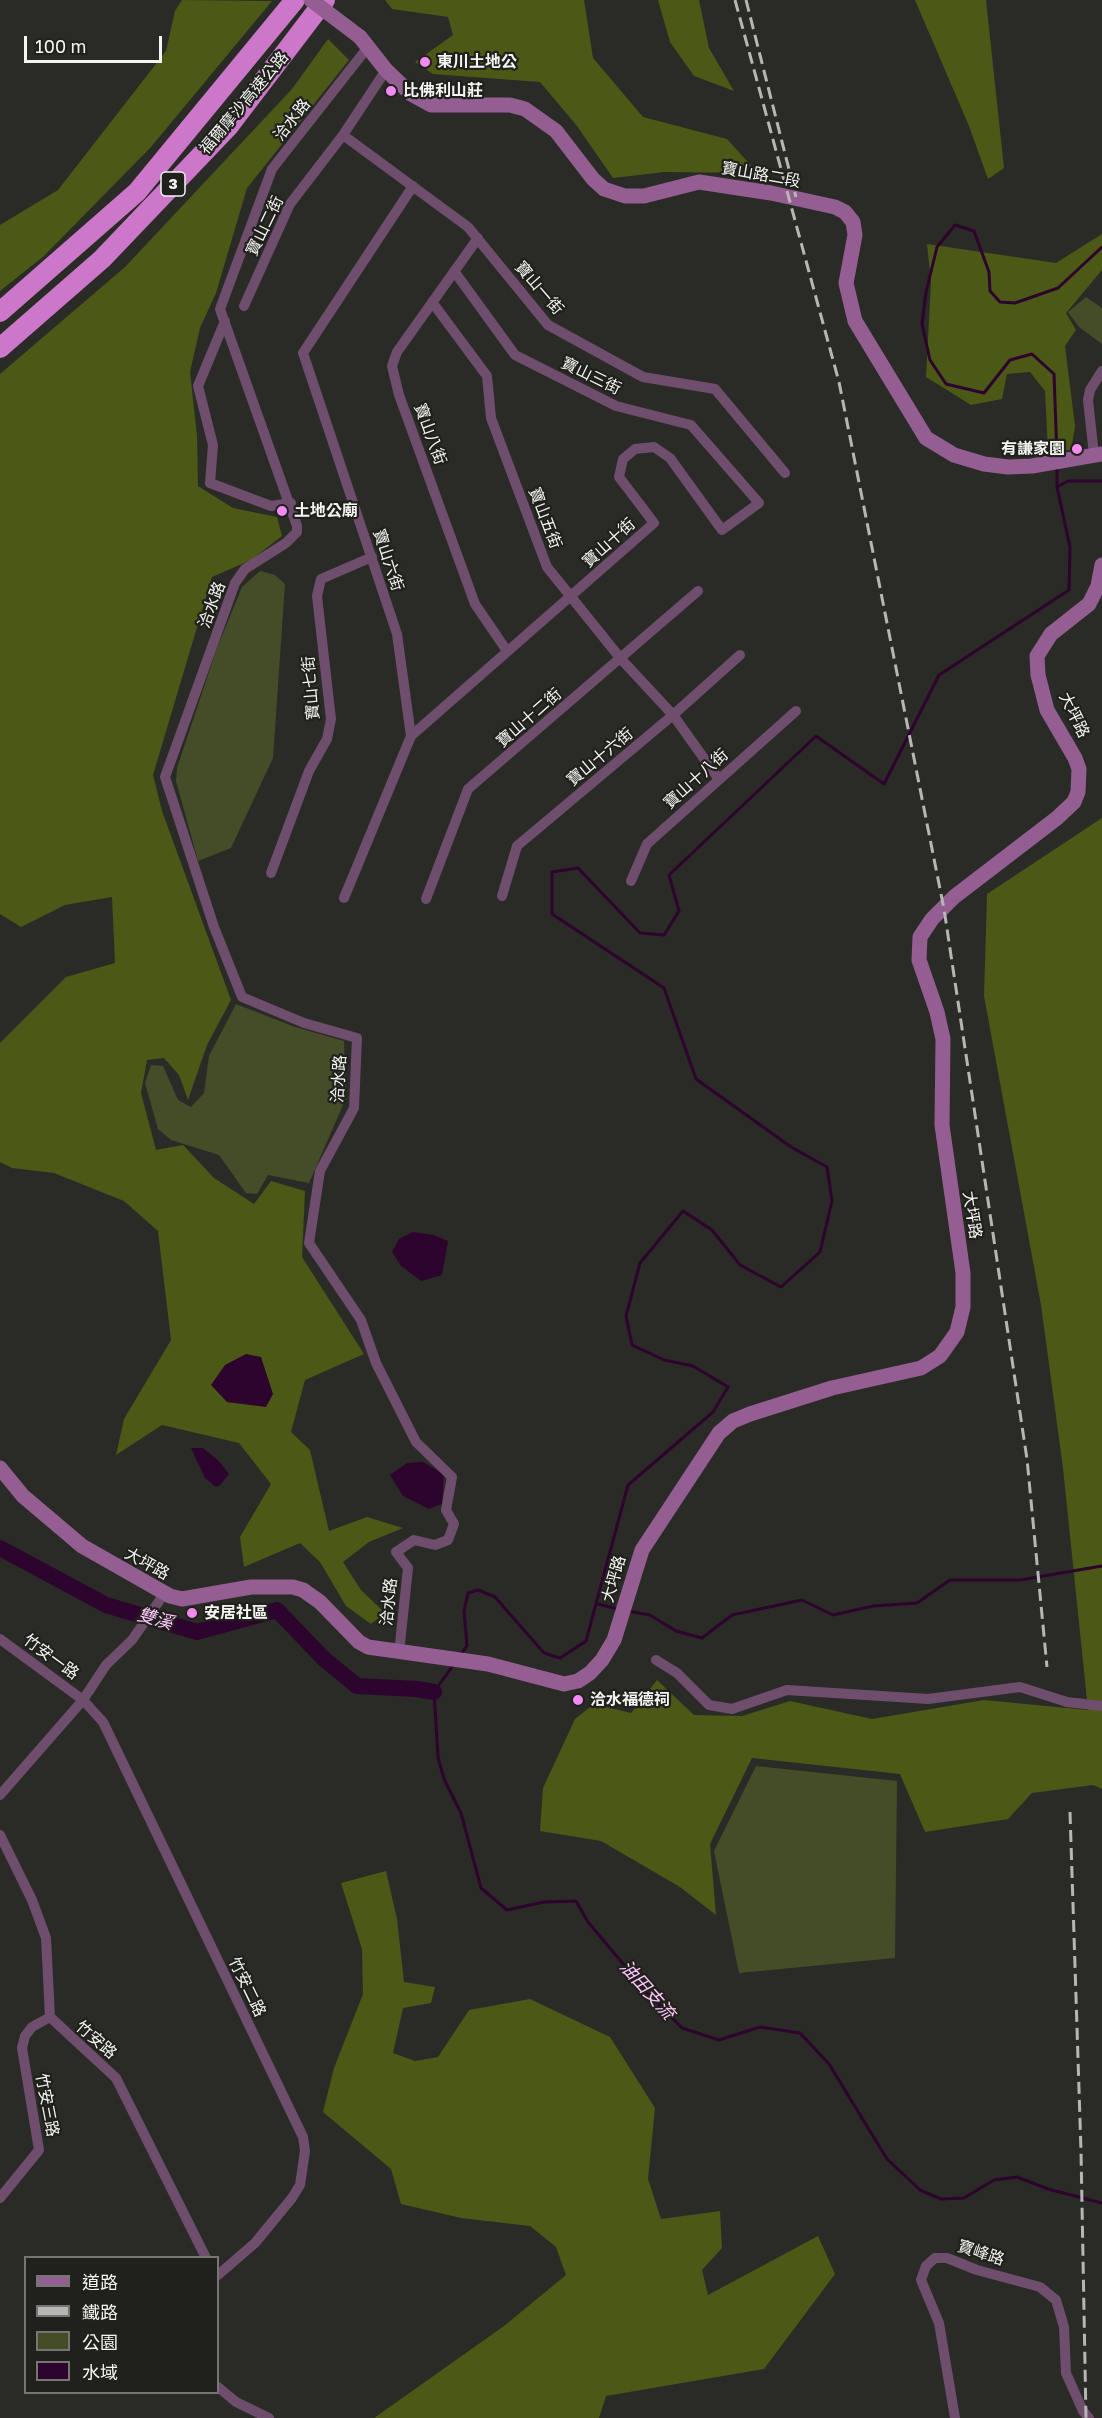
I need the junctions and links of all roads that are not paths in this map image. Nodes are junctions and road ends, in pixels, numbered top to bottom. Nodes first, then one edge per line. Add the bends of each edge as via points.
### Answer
1 (295, 0) edge
2 (311, 0) edge
3 (325, 0) edge
4 (364, 42) junction
5 (386, 70) junction
6 (343, 135) junction
7 (413, 186) junction
8 (478, 238) junction
9 (454, 271) junction
10 (432, 302) junction
11 (244, 306) dead end
12 (0, 312) edge
13 (225, 321) junction
14 (0, 348) edge
15 (1102, 371) edge
16 (1098, 454) edge
17 (785, 473) dead end
18 (291, 503) junction
19 (759, 503) joint
20 (372, 557) junction
21 (1102, 565) edge
22 (698, 591) dead end
23 (572, 597) junction
24 (507, 651) junction
25 (740, 655) dead end
26 (621, 659) junction
27 (796, 711) dead end
28 (673, 715) junction
29 (411, 736) junction
30 (718, 778) junction
31 (271, 873) dead end
32 (631, 881) dead end
33 (502, 896) dead end
34 (344, 898) dead end
35 (426, 899) dead end
36 (0, 1468) edge
37 (164, 1594) junction
38 (0, 1639) edge
39 (399, 1653) junction
40 (656, 1660) dead end
41 (83, 1700) junction
42 (1102, 1706) edge
43 (0, 1795) edge
44 (0, 1835) edge
45 (50, 2017) junction
46 (0, 2198) edge
47 (205, 2256) edge
48 (219, 2274) edge
49 (219, 2388) edge
50 (269, 2418) edge
51 (955, 2418) edge
52 (1089, 2418) edge

1 - 12 highway, 福爾摩沙高速公路 / 3 via 137,192
2 - 4 street, 寶山路二段, bridge
3 - 14 highway, 福爾摩沙高速公路 / 3 via 229,126 102,259
4 - 5 street, 寶山路二段
4 - 13 street, 洽水路 via 272,169 220,309
5 - 6 street
5 - 16 street, 寶山路二段 via 431,105 510,105 525,109 556,131 604,189 625,196 644,196 699,182 771,193 845,212 853,222 855,235 846,283 855,321 926,438 954,455 1019,468
6 - 7 street, 寶山一街
6 - 11 street, 寶山二街 via 290,204
7 - 8 street, 寶山一街
7 - 20 street, 寶山六街 via 303,353
8 - 9 street, 寶山八街
8 - 17 street, 寶山一街 via 548,325 643,377 715,389
9 - 10 street, 寶山八街
9 - 19 street, 寶山三街 via 515,355 616,406 691,425
10 - 23 street, 寶山五街 via 487,376 491,418 548,567
10 - 24 street, 寶山八街 via 397,352 392,366 475,604
13 - 18 street, 洽水路
13 - 18 street, 洽水路 via 198,386 213,445 210,483 271,506
15 - 16 street via 1088,400
18 - 39 street, 洽水路 via 297,532 245,569 236,583 165,777 214,927 242,997 304,1023 357,1038 354,1108 320,1171 309,1243 361,1320 376,1363 416,1442 452,1477 446,1510 454,1524 448,1540 435,1545 414,1540 396,1552 408,1568
19 - 23 street, 寶山十街 via 722,530 670,458 654,447 635,449 623,459 619,477 654,523
20 - 29 street, 寶山六街 via 397,634
20 - 31 street, 寶山七街 via 321,579 317,597 331,719 327,739 309,771
21 - 39 street, 大坪路 via 1089,604 1051,634 1037,656 1047,710 1079,769 1074,802 954,897 920,937 919,960 943,1039 942,1125 963,1274 963,1307 957,1332 940,1356 921,1368 832,1388 750,1414 725,1427 650,1534 636,1565 614,1640 602,1660 578,1681 550,1682 489,1664
22 - 26 street, 寶山十二街
23 - 24 street, 寶山十街
23 - 26 street, 寶山五街
24 - 29 street, 寶山十街
25 - 28 street, 寶山十六街
26 - 28 street, 寶山五街
26 - 35 street, 寶山十二街 via 468,789
27 - 30 street, 寶山十八街
28 - 30 street, 寶山五街
28 - 33 street, 寶山十六街 via 517,846
29 - 34 street
30 - 32 street, 寶山十八街 via 647,844
36 - 37 street, 大坪路 via 23,1496 82,1546
37 - 39 street, 大坪路 via 182,1599 251,1587 292,1587 320,1602 359,1642
37 - 41 street
38 - 41 street, 竹安一路
40 - 42 street via 677,1673 709,1705 732,1709 787,1690 928,1699 1020,1687 1067,1702
41 - 43 street
41 - 48 street, 竹安二路 via 103,1722 303,2136 300,2185 255,2243
44 - 45 street via 46,1938
45 - 46 street, 竹安三路 via 32,2027 22,2048 39,2150
45 - 47 street, 竹安路 via 116,2078
49 - 50 street via 236,2402
51 - 52 street, 寶峰路 via 939,2323 921,2280 926,2266 935,2258 947,2258 1040,2287 1056,2300 1064,2327 1066,2373

